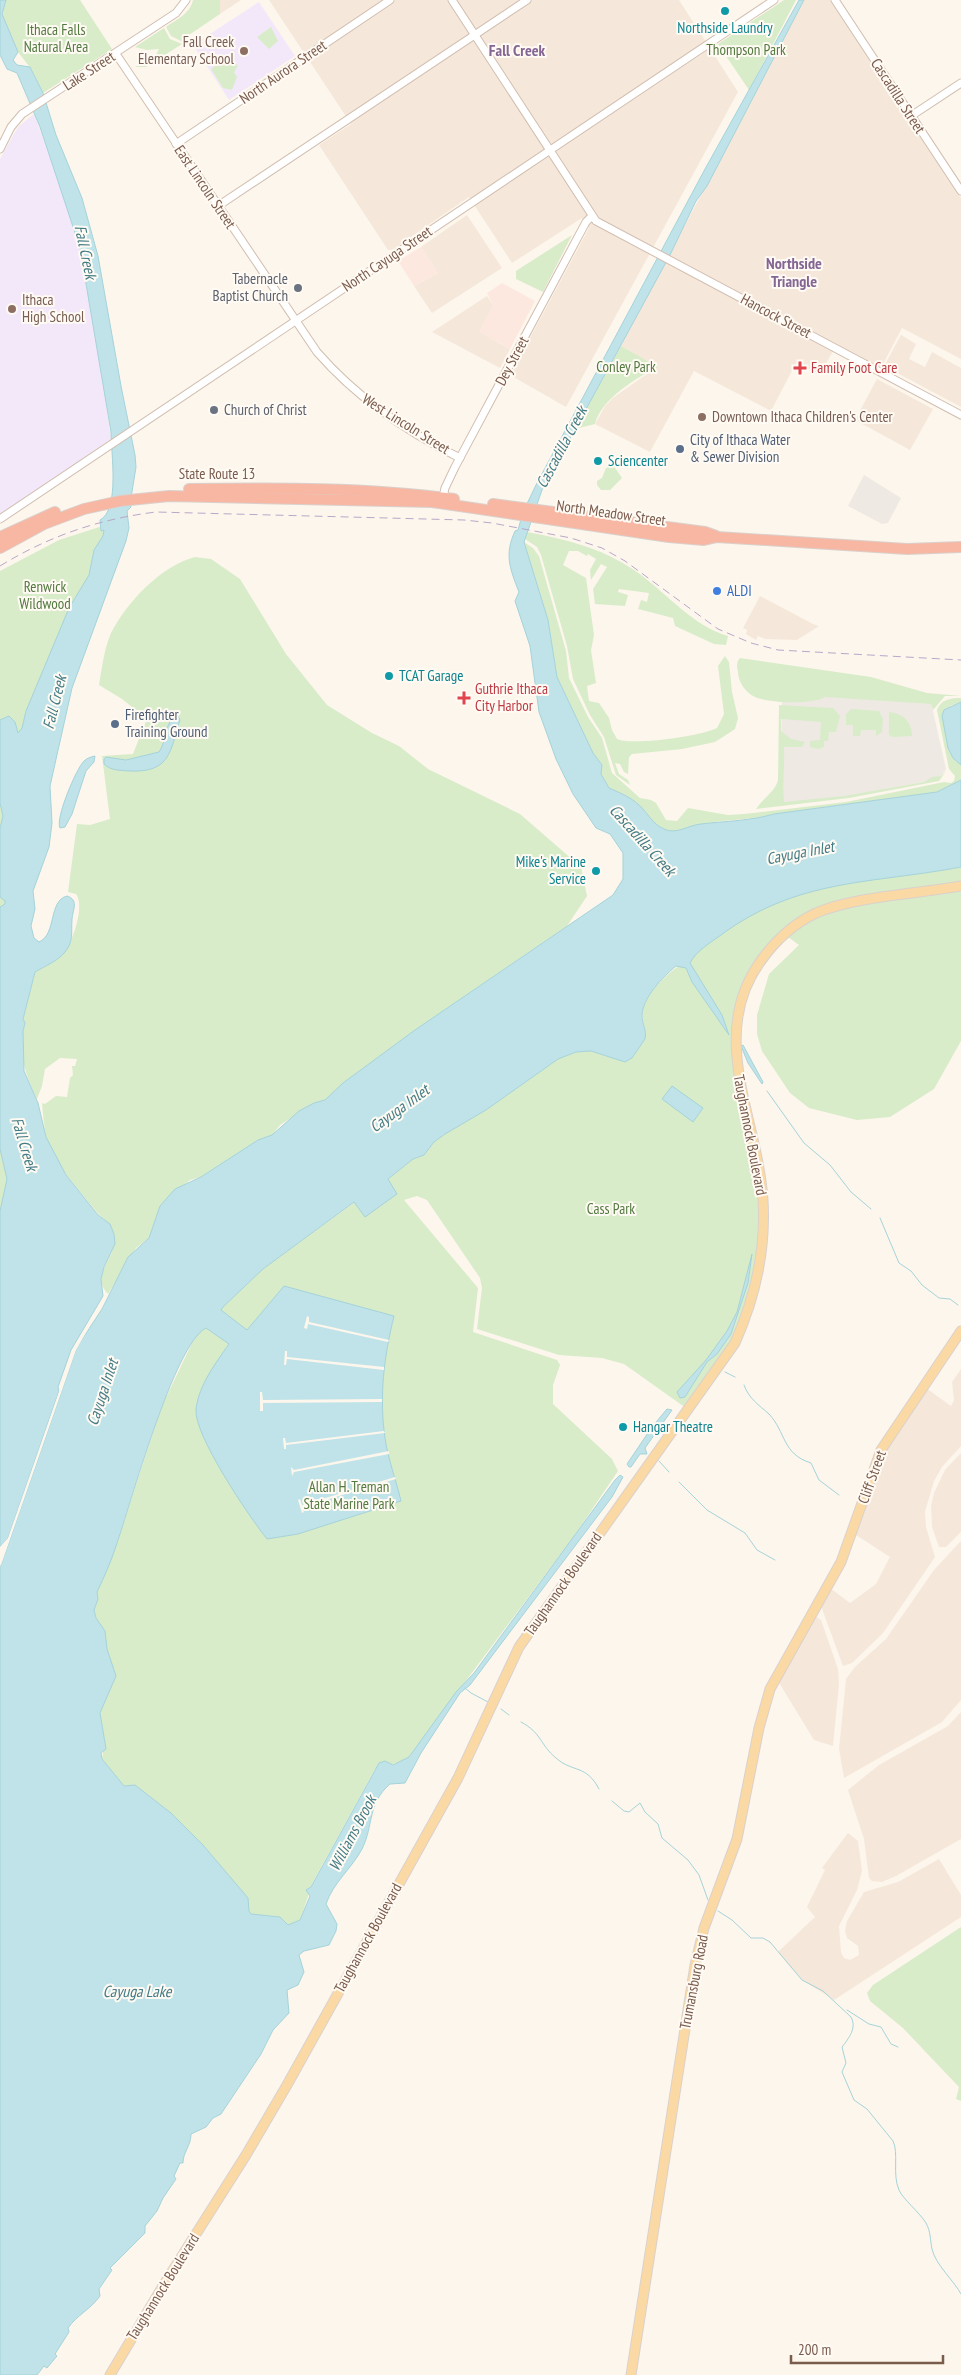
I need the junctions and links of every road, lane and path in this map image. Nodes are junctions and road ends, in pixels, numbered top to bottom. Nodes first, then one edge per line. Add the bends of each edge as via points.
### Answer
1 (186, 0) edge
2 (390, 0) edge
3 (452, 0) edge
4 (527, 0) edge
5 (774, 0) edge
6 (835, 0) edge
7 (474, 35) junction
8 (116, 54) junction
9 (961, 83) edge
10 (911, 116) junction
11 (176, 144) junction
12 (0, 149) edge
13 (550, 150) junction
14 (961, 191) edge
15 (218, 206) junction
16 (590, 218) junction
17 (294, 321) junction
18 (961, 415) edge
19 (460, 458) junction
20 (147, 494) junction
21 (442, 500) junction
22 (89, 504) junction
23 (0, 519) edge
24 (0, 537) edge
25 (0, 548) edge
26 (961, 548) edge
27 (961, 886) edge
28 (961, 1331) edge
29 (817, 1607) joint
30 (110, 2375) edge
31 (630, 2375) edge

1 - 8 street, Lake Street via 176,13
2 - 11 street, North Aurora Street
3 - 7 street
4 - 7 street
5 - 13 street, North Cayuga Street
6 - 10 street, Cascadilla Street
7 - 13 street
7 - 15 street
8 - 11 street, East Lincoln Street
8 - 12 street, Lake Street via 27,110 11,127
9 - 10 street
10 - 14 street, Cascadilla Street
11 - 15 street, East Lincoln Street
13 - 16 street
13 - 17 street, North Cayuga Street
15 - 17 street, East Lincoln Street
16 - 18 street, Hancock Street
16 - 19 street, Dey Street
17 - 19 street, West Lincoln Street via 317,352 354,391 393,420
17 - 23 street, North Cayuga Street
19 - 21 street, Dey Street
20 - 21 highway, State Route 13
20 - 21 highway, State Route 13 via 219,489 367,490
20 - 22 highway, State Route 13
21 - 26 highway, North Meadow Street via 704,532 717,537 907,549
22 - 24 highway, State Route 13 via 46,515
22 - 25 highway, State Route 13
27 - 30 main road, Taughannock Boulevard via 846,904 816,913 780,938 751,976 739,1010 735,1053 759,1167 764,1224 754,1291 736,1343 524,1640 458,1778 287,2084
28 - 29 main road, Cliff Street via 881,1450 847,1548
29 - 31 main road, Trumansburg Road via 779,1672 764,1707 737,1839 700,1942

